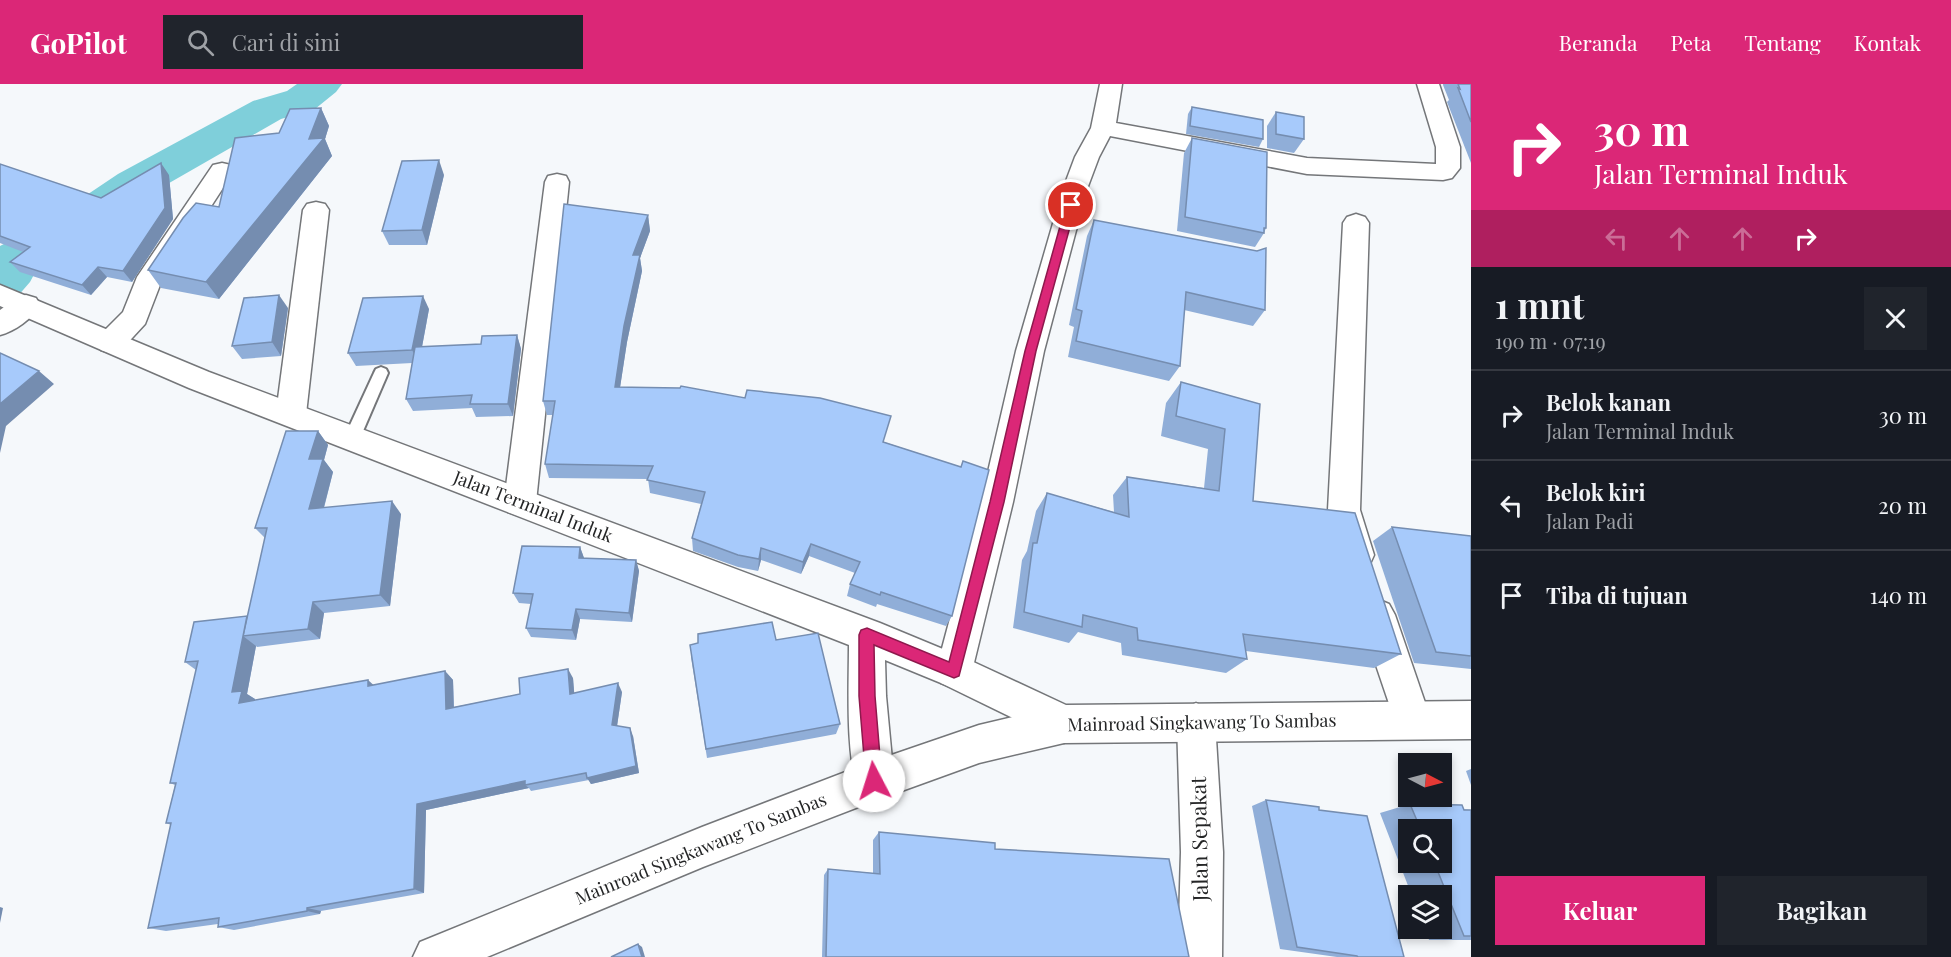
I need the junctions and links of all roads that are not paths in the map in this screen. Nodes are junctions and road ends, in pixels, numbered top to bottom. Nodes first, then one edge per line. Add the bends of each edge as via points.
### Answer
1 (1111, 84) edge
2 (1428, 84) edge
3 (1103, 128) junction
4 (222, 171) dead end
5 (557, 182) dead end
6 (316, 210) dead end
7 (1356, 223) dead end
8 (12, 307) edge
9 (111, 342) junction
10 (381, 374) dead end
11 (291, 414) junction
12 (351, 438) junction
13 (520, 502) junction
14 (867, 635) junction
15 (954, 671) junction
16 (1412, 720) junction
17 (1471, 720) edge
18 (1196, 722) junction
19 (1064, 724) junction
20 (874, 781) junction
21 (435, 957) edge
22 (1200, 957) edge

1 - 3 main road
2 - 3 main road via 1448,147 1448,168 1443,172 1307,166
3 - 15 main road via 1087,157 1078,223 1030,351
4 - 9 main road via 147,284 135,317
5 - 13 main road
6 - 11 main road
7 - 16 main road via 1344,510
8 - 9 main road, Jalan Terminal Induk
9 - 11 main road, Jalan Terminal Induk
10 - 12 lane
11 - 12 main road, Jalan Terminal Induk
12 - 13 main road, Jalan Terminal Induk
13 - 14 main road, Jalan Terminal Induk
14 - 15 main road, Jalan Terminal Induk
14 - 20 main road
15 - 19 main road, Jalan Terminal Induk
16 - 17 main road, Mainroad Singkawang To Sambas
16 - 18 main road, Mainroad Singkawang To Sambas
18 - 19 main road, Mainroad Singkawang To Sambas
18 - 22 main road, Jalan Sepakat via 1202,852
19 - 20 main road, Mainroad Singkawang To Sambas via 979,744
20 - 21 main road, Mainroad Singkawang To Sambas

